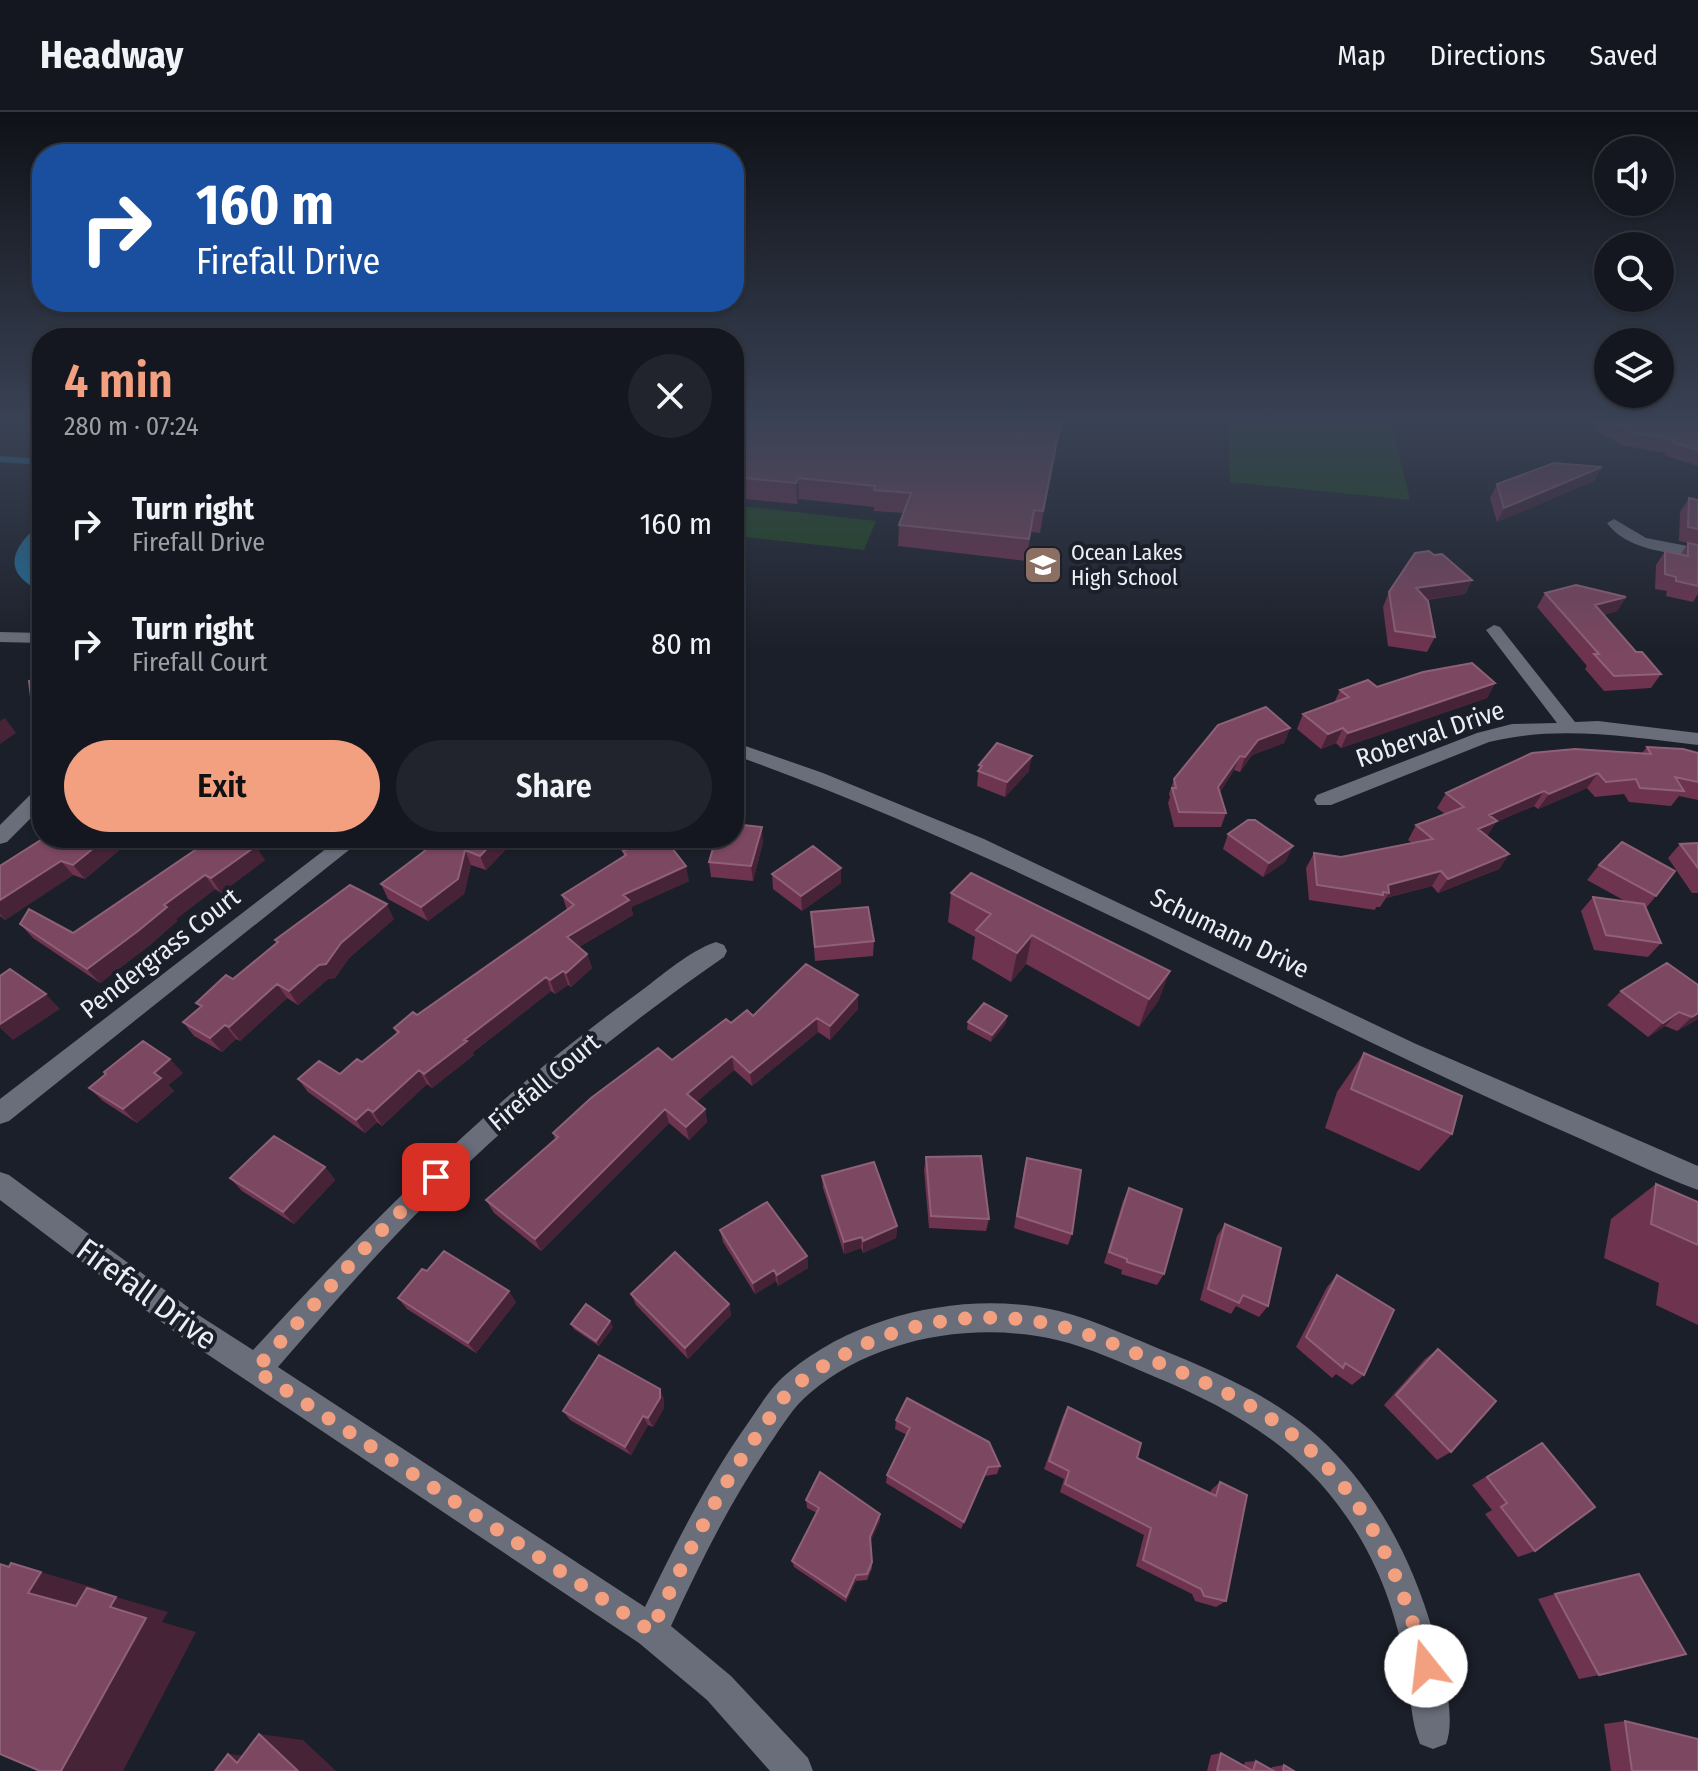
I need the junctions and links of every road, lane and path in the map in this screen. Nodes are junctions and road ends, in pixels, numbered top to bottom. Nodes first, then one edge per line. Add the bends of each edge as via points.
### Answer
1 (1614, 523) dead end
2 (1698, 553) edge
3 (1494, 630) dead end
4 (0, 637) edge
5 (32, 638) edge
6 (1569, 726) junction
7 (1698, 739) edge
8 (744, 752) edge
9 (1324, 800) dead end
10 (32, 805) edge
11 (0, 837) edge
12 (341, 848) edge
13 (716, 951) dead end
14 (0, 1113) edge
15 (1698, 1178) edge
16 (0, 1184) edge
17 (255, 1370) junction
18 (651, 1631) junction
19 (1433, 1731) dead end
20 (795, 1771) edge

1 - 2 street via 1643,542
3 - 6 street
4 - 5 street
6 - 7 street, Roberval Drive
6 - 9 street, Roberval Drive via 1483,737
8 - 15 street, Schumann Drive via 950,829 1369,1033
10 - 11 street
12 - 14 street, Pendergrass Court
13 - 17 street, Firefall Court via 645,1000 513,1106 376,1236
16 - 17 street, Firefall Drive via 83,1250
17 - 18 street, Firefall Drive
18 - 19 street via 740,1459 790,1391 824,1365 910,1327 961,1318 1033,1321 1085,1333 1223,1389 1286,1429 1327,1467 1389,1556 1409,1603 1426,1666
18 - 20 street, Firefall Drive via 719,1688

